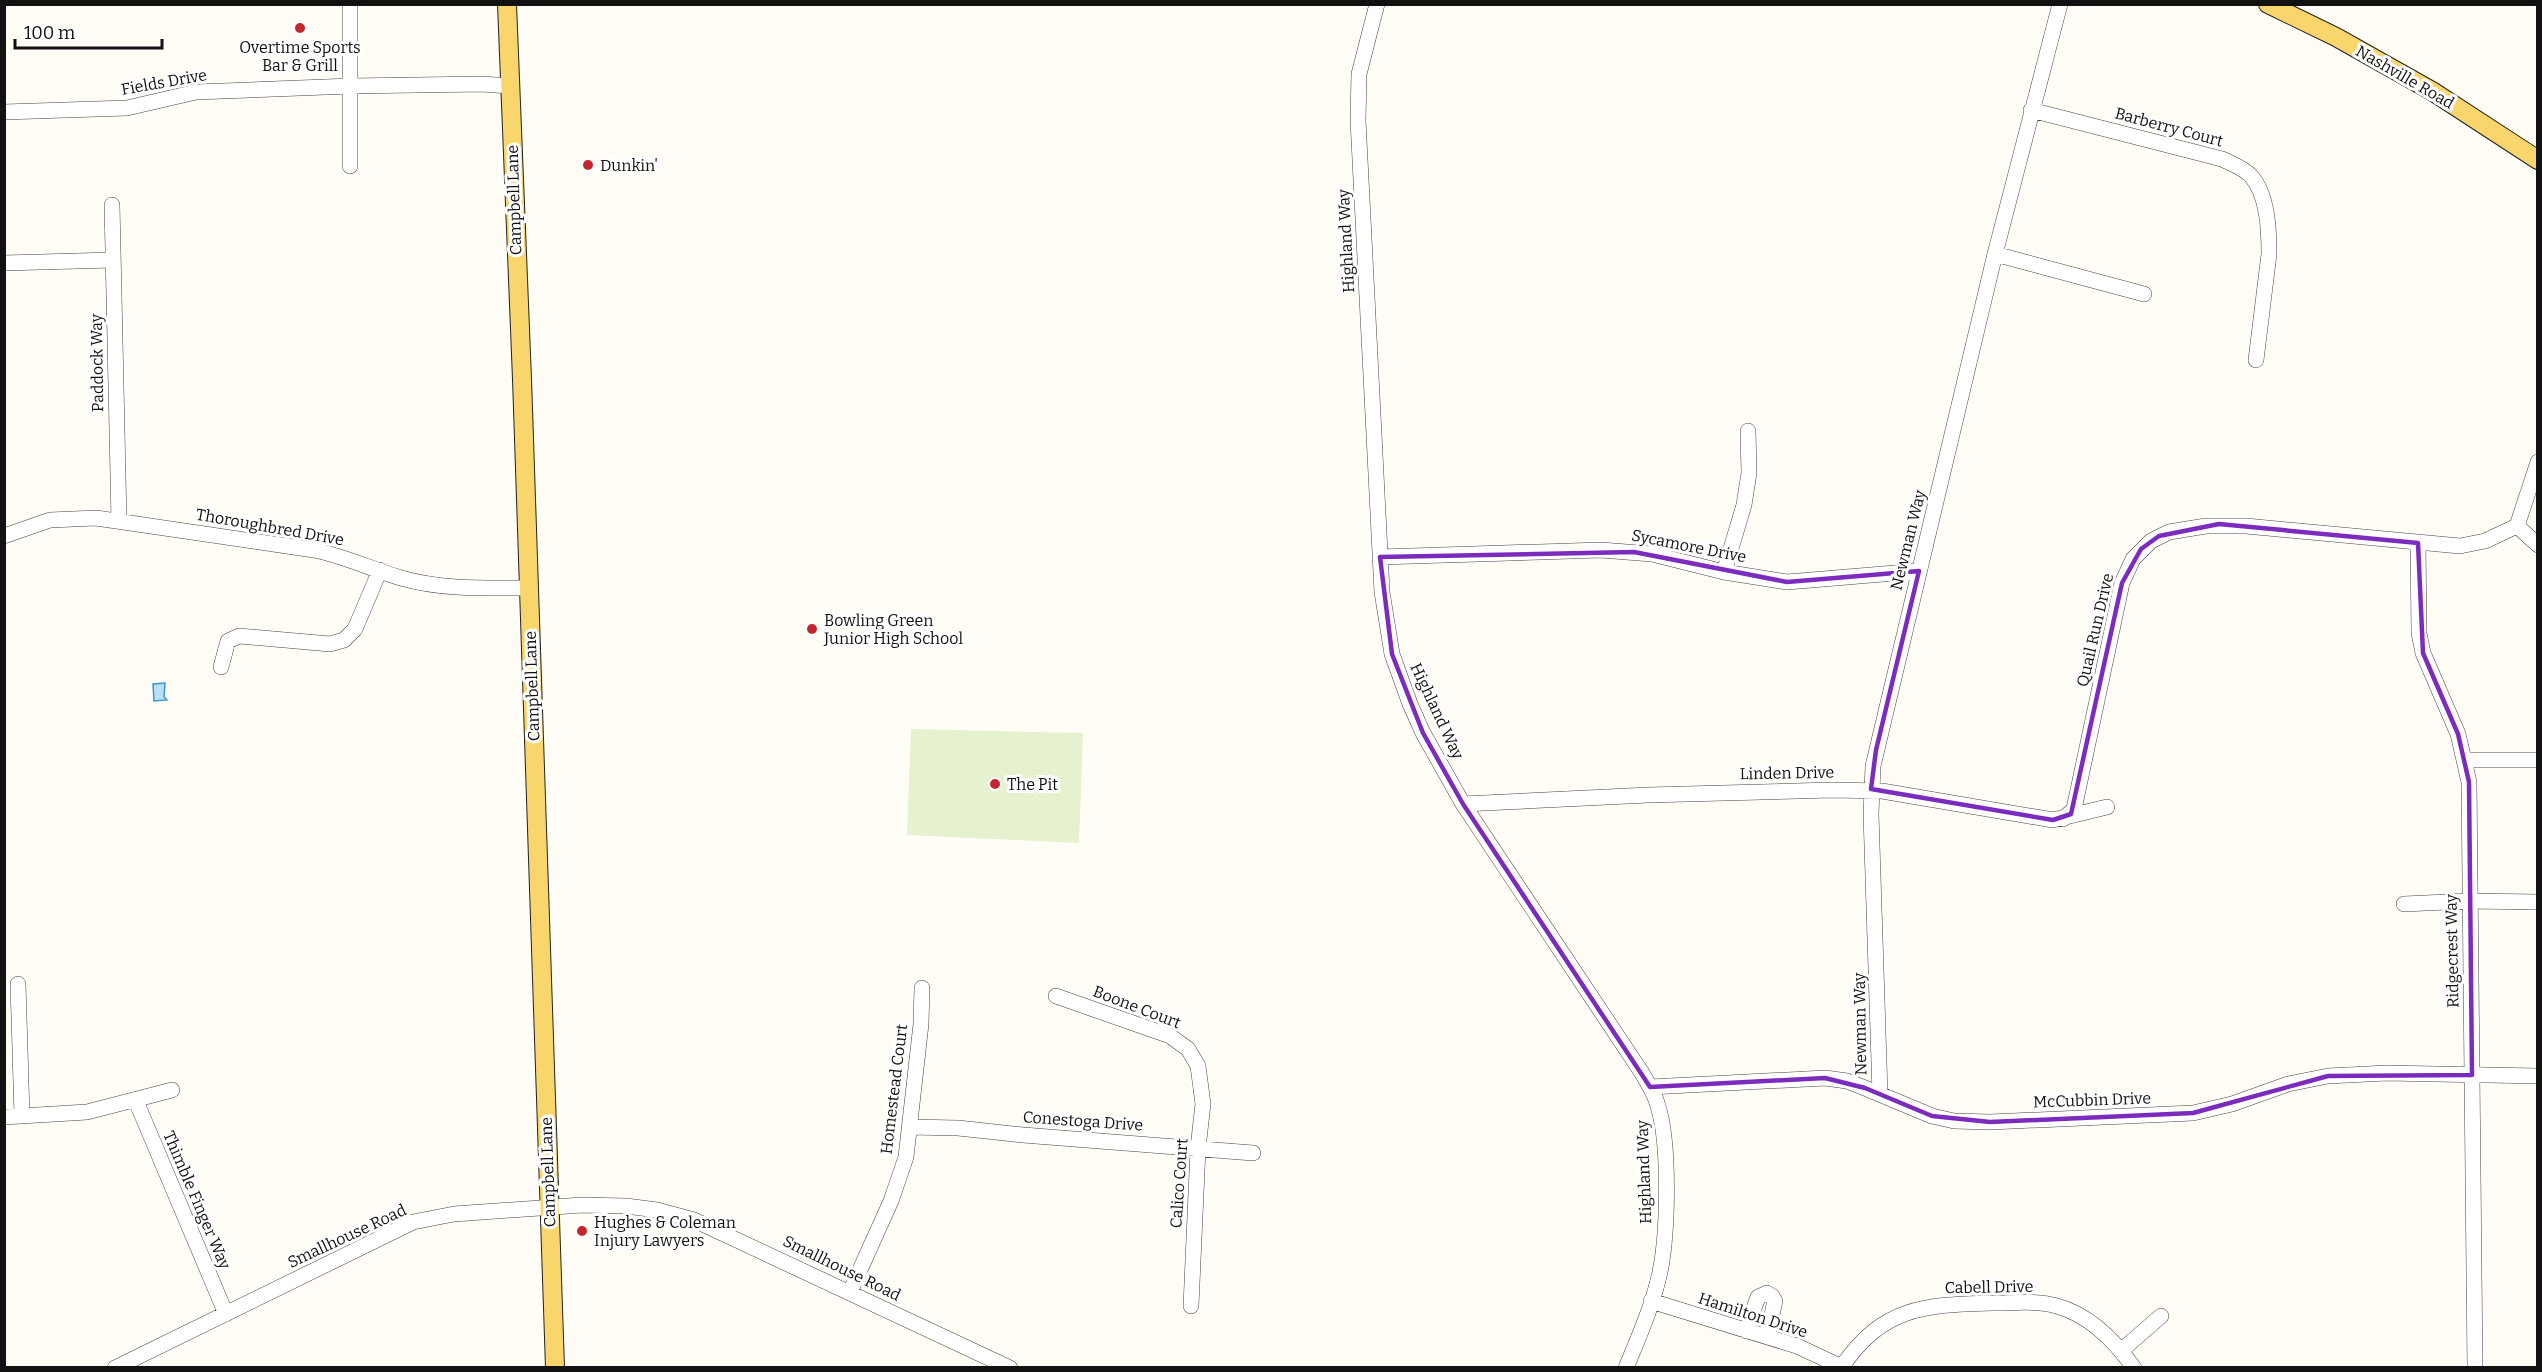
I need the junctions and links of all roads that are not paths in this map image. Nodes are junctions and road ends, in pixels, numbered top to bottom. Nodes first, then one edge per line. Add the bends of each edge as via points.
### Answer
1 (350, 4) edge
2 (507, 4) edge
3 (1377, 4) edge
4 (2060, 4) edge
5 (2268, 4) edge
6 (351, 86) junction
7 (510, 86) junction
8 (2031, 110) junction
9 (4, 112) edge
10 (2538, 160) edge
11 (350, 166) dead end
12 (112, 206) dead end
13 (1995, 254) junction
14 (113, 260) junction
15 (4, 263) edge
16 (2144, 294) dead end
17 (2256, 360) dead end
18 (1748, 431) dead end
19 (2538, 462) edge
20 (119, 521) junction
21 (2517, 526) junction
22 (4, 536) edge
23 (2418, 543) junction
24 (2538, 545) edge
25 (1380, 557) junction
26 (380, 570) junction
27 (1724, 572) junction
28 (1919, 572) junction
29 (529, 588) junction
30 (221, 667) dead end
31 (2465, 760) junction
32 (2538, 760) edge
33 (1871, 791) junction
34 (1463, 804) junction
35 (2107, 807) dead end
36 (2063, 819) junction
37 (2469, 901) junction
38 (2538, 902) edge
39 (2404, 904) dead end
40 (18, 984) dead end
41 (922, 988) dead end
42 (1056, 996) dead end
43 (1197, 1063) joint
44 (2472, 1075) junction
45 (2538, 1076) edge
46 (1650, 1087) junction
47 (172, 1090) dead end
48 (1880, 1094) junction
49 (136, 1101) junction
50 (22, 1116) junction
51 (4, 1117) edge
52 (910, 1127) junction
53 (1198, 1148) junction
54 (1253, 1153) dead end
55 (549, 1207) junction
56 (850, 1293) junction
57 (1651, 1302) junction
58 (1191, 1306) dead end
59 (226, 1314) junction
60 (2161, 1316) dead end
61 (1746, 1331) junction
62 (1767, 1337) junction
63 (2122, 1350) junction
64 (1842, 1367) edge
65 (115, 1368) edge
66 (555, 1368) edge
67 (1010, 1368) edge
68 (1626, 1368) edge
69 (2134, 1368) edge
70 (2475, 1368) edge

1 - 6 street
2 - 7 main road, Campbell Lane
3 - 25 street, Highland Way via 1359,74 1358,120
4 - 8 street, Newman Way
5 - 10 main road, Nashville Road via 2336,36 2432,91
6 - 7 street, Fields Drive
6 - 9 street, Fields Drive via 196,92 127,108
6 - 11 street
7 - 29 main road, Campbell Lane
8 - 13 street, Newman Way
8 - 17 street, Barberry Court via 2223,159 2251,176 2261,195 2269,238
12 - 14 street, Paddock Way
13 - 16 street
13 - 28 street, Newman Way
14 - 15 street
14 - 20 street, Paddock Way
18 - 27 street via 1749,472 1744,505
19 - 21 street
20 - 22 street, Thoroughbred Drive via 50,520
20 - 26 street, Thoroughbred Drive via 314,550
21 - 23 street, Quail Run Drive via 2473,544
21 - 24 street
23 - 31 street, Ridgecrest Way via 2419,633 2423,653
23 - 36 street, Quail Run Drive via 2218,524 2169,532 2151,541 2133,560 2122,583 2074,809
25 - 27 street, Sycamore Drive via 1612,551 1652,554
25 - 34 street, Highland Way via 1386,624 1397,672 1424,733
26 - 29 street, Thoroughbred Drive via 442,586
26 - 30 street via 355,629 344,640 330,644 239,636 228,641
27 - 28 street, Sycamore Drive via 1787,582
28 - 33 street, Newman Way via 1876,750
29 - 55 main road, Campbell Lane
31 - 32 street
31 - 37 street, Ridgecrest Way via 2469,782
33 - 34 street, Linden Drive via 1647,795
33 - 36 street, Linden Drive
33 - 48 street, Newman Way
34 - 46 street, Highland Way
35 - 36 street, Linden Drive
37 - 38 street
37 - 39 street
37 - 44 street, Ridgecrest Way
40 - 50 street
41 - 52 street, Homestead Court
42 - 43 street, Boone Court via 1170,1036 1188,1049
43 - 53 street, Calico Court via 1203,1104
44 - 45 street, McCubbin Drive
44 - 48 street, McCubbin Drive via 2328,1076 2193,1113 1990,1122 1944,1119
44 - 70 street, Ridgecrest Way
46 - 48 street, McCubbin Drive via 1825,1078 1847,1081
46 - 57 street, Highland Way via 1662,1125 1666,1201 1660,1271
47 - 49 street
49 - 50 street via 87,1112
49 - 59 street, Thimble Finger Way
50 - 51 street
52 - 53 street, Conestoga Drive
52 - 56 street, Homestead Court via 899,1179
53 - 54 street, Conestoga Drive
53 - 58 street, Calico Court
55 - 56 street, Smallhouse Road via 626,1206 694,1220
55 - 59 street, Smallhouse Road via 454,1214 413,1222
55 - 66 main road, Campbell Lane
56 - 67 street, Smallhouse Road
57 - 61 street, Hamilton Drive
57 - 68 street, Highland Way
59 - 65 street, Smallhouse Road
60 - 63 street
61 - 62 street, Hamilton Drive
61 - 62 street via 1758,1297 1767,1293 1775,1301
62 - 64 street, Hamilton Drive
63 - 64 street, Cabell Drive via 2094,1325 2056,1305 1947,1304 1915,1310 1874,1329
63 - 69 street, Cabell Drive

